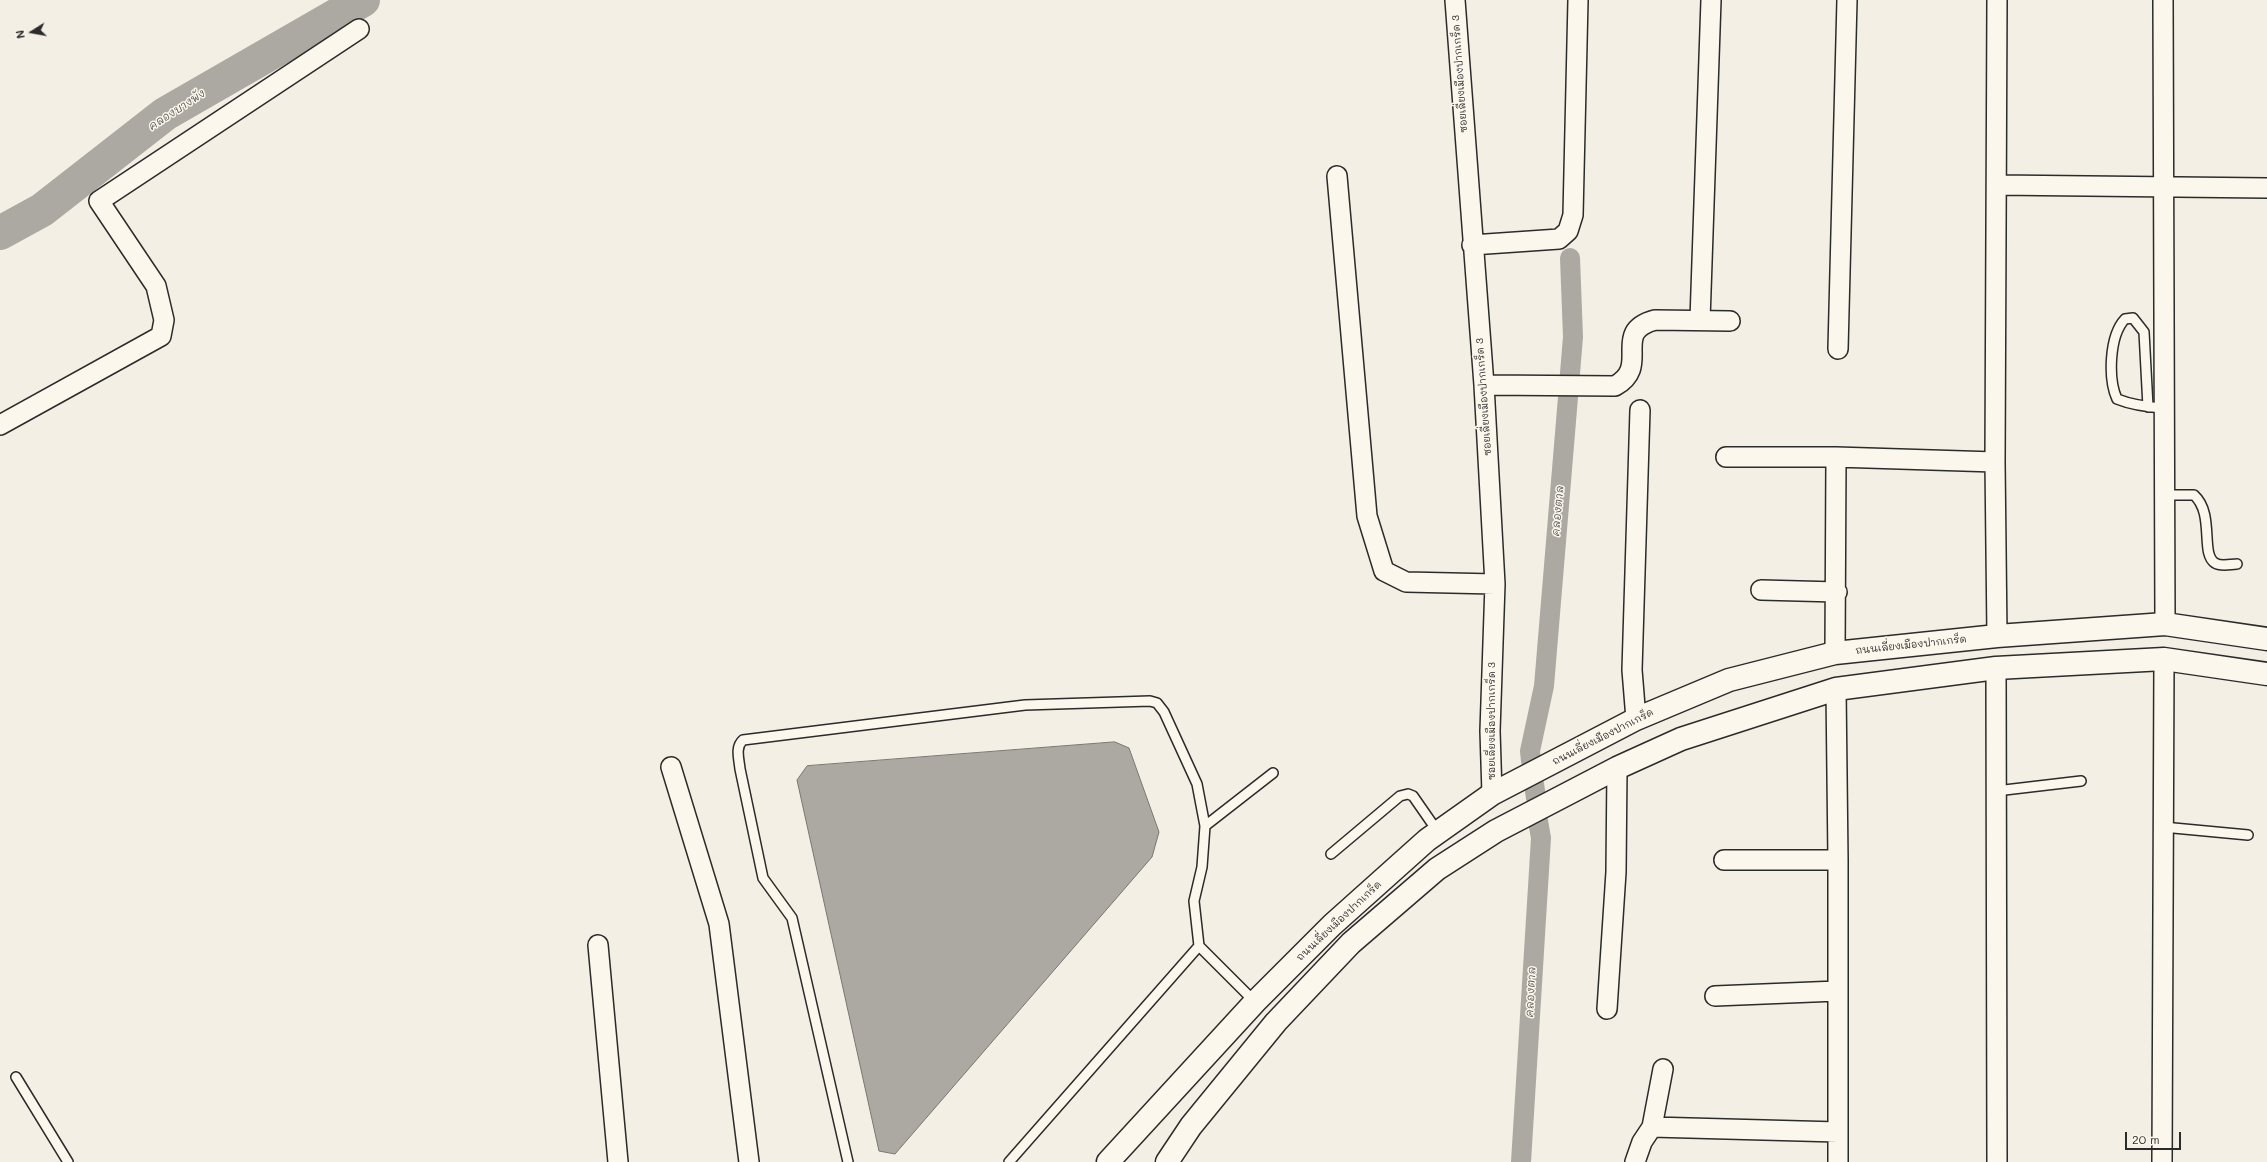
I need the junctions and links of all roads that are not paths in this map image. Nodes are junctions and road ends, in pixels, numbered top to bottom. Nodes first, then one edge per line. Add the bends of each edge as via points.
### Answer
1 (1455, 0) edge
2 (1578, 0) edge
3 (1711, 0) edge
4 (1847, 0) edge
5 (1997, 0) edge
6 (2163, 0) edge
7 (359, 29) dead end
8 (1337, 176) dead end
9 (1997, 185) junction
10 (2163, 187) junction
11 (2267, 188) edge
12 (1472, 245) junction
13 (1700, 320) junction
14 (1730, 321) dead end
15 (1838, 349) dead end
16 (1484, 385) junction
17 (2155, 408) junction
18 (1640, 410) dead end
19 (0, 425) edge
20 (1726, 457) dead end
21 (1836, 457) junction
22 (1995, 462) junction
23 (2165, 495) junction
24 (2237, 564) dead end
25 (1495, 584) junction
26 (1761, 590) dead end
27 (1837, 592) junction
28 (2165, 624) junction
29 (1997, 636) junction
30 (2267, 639) edge
31 (1836, 653) junction
32 (2164, 659) junction
33 (1996, 668) junction
34 (2267, 674) edge
35 (1836, 689) junction
36 (1636, 719) junction
37 (671, 767) dead end
38 (1617, 768) junction
39 (1274, 773) dead end
40 (2080, 782) dead end
41 (1996, 791) junction
42 (1492, 794) junction
43 (1205, 826) junction
44 (2163, 827) junction
45 (1438, 832) junction
46 (2248, 835) dead end
47 (1331, 854) dead end
48 (1724, 860) dead end
49 (1838, 860) junction
50 (598, 945) dead end
51 (1199, 946) junction
52 (1837, 991) junction
53 (1715, 996) dead end
54 (1255, 1002) junction
55 (1607, 1009) dead end
56 (1663, 1069) dead end
57 (16, 1077) dead end
58 (1152, 1114) junction
59 (1191, 1126) junction
60 (1652, 1127) junction
61 (1838, 1132) junction
62 (68, 1162) edge
63 (618, 1162) edge
64 (749, 1162) edge
65 (848, 1162) edge
66 (1009, 1162) edge
67 (1108, 1162) edge
68 (1119, 1162) edge
69 (1159, 1162) edge
70 (1167, 1162) edge
71 (1635, 1162) edge
72 (1838, 1162) edge
73 (1997, 1162) edge
74 (2162, 1162) edge

1 - 12 street, ซอยเลี่ยงเมืองปากเกร็ด 3
2 - 12 street via 1573,215 1568,231 1559,239
3 - 13 street
4 - 15 street
5 - 9 street
6 - 10 street
7 - 19 street via 100,201 156,286 164,320 161,336
8 - 25 street via 1367,516 1384,571 1406,582
9 - 10 street
9 - 22 street
10 - 11 street
10 - 17 street
12 - 16 street, ซอยเลี่ยงเมืองปากเกร็ด 3
13 - 14 street
13 - 16 street via 1646,322 1632,338 1632,370 1625,380 1615,386
16 - 25 street, ซอยเลี่ยงเมืองปากเกร็ด 3
17 - 17 lane via 2144,332 2133,318 2124,319 2116,332 2112,353 2113,389 2117,399 2129,404
17 - 23 street
18 - 36 street via 1632,670
20 - 21 street
21 - 22 street
21 - 27 street
22 - 29 street
23 - 24 lane via 2194,495 2202,502 2206,514 2209,554 2214,563
23 - 28 street
25 - 42 street, ซอยเลี่ยงเมืองปากเกร็ด 3 via 1490,731
26 - 27 street
27 - 31 street
28 - 29 main road, ถนนเลี่ยงเมืองปากเกร็ด
28 - 30 main road, ถนนเลี่ยงเมืองปากเกร็ด
29 - 31 main road, ถนนเลี่ยงเมืองปากเกร็ด
31 - 36 main road, ถนนเลี่ยงเมืองปากเกร็ด via 1729,680
32 - 33 main road
32 - 34 main road
32 - 44 street
33 - 35 main road
33 - 41 street
35 - 38 main road via 1682,739
35 - 49 street
36 - 42 main road, ถนนเลี่ยงเมืองปากเกร็ด
37 - 64 street via 719,924
38 - 55 street via 1616,872
38 - 59 main road via 1496,831 1437,869 1351,943 1276,1022
39 - 43 lane
40 - 41 lane
41 - 73 street
42 - 45 main road, ถนนเลี่ยงเมืองปากเกร็ด
43 - 51 lane via 1202,867 1194,901
43 - 65 lane via 1197,784 1164,712 1157,703 1150,701 1025,705 743,740 739,744 740,769 763,878 792,918
44 - 46 lane
44 - 74 street
45 - 47 lane via 1413,796 1408,794 1400,796
45 - 54 main road, ถนนเลี่ยงเมืองปากเกร็ด via 1332,925
48 - 49 street
49 - 52 street
50 - 63 street
51 - 54 lane
51 - 66 lane
52 - 53 street
52 - 61 street
54 - 58 main road, ถนนเลี่ยงเมืองปากเกร็ด
56 - 60 street
57 - 62 lane
58 - 67 main road, ถนนเลี่ยงเมืองปากเกร็ด
58 - 68 main road
59 - 69 main road
59 - 70 main road
60 - 61 street
60 - 71 street via 1642,1142
61 - 72 street

